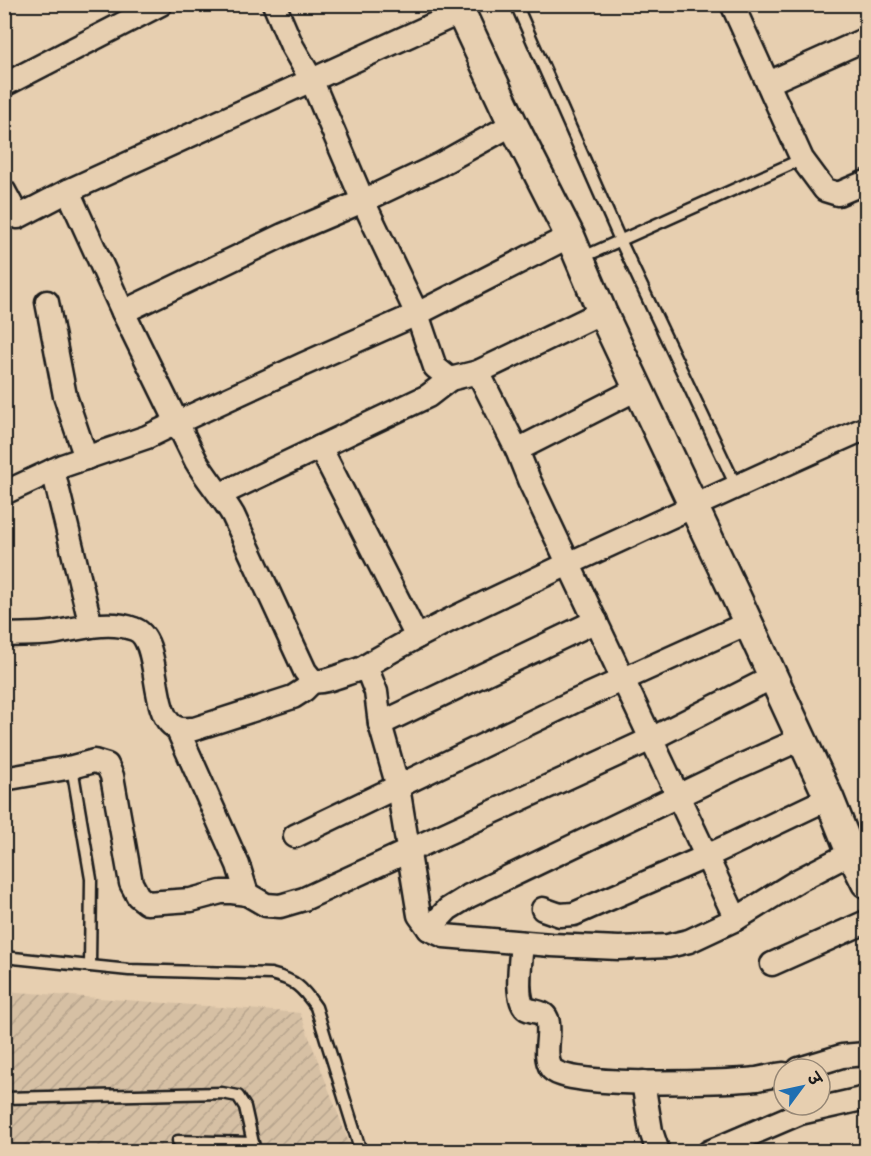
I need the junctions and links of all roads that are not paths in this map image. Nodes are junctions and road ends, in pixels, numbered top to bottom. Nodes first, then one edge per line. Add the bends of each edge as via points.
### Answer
1 (161, 4) edge
2 (274, 4) edge
3 (516, 4) edge
4 (732, 4) edge
5 (459, 8) edge
6 (867, 39) edge
7 (311, 80) junction
8 (768, 83) junction
9 (4, 85) edge
10 (513, 124) junction
11 (802, 159) junction
12 (867, 182) edge
13 (4, 191) edge
14 (68, 191) junction
15 (363, 201) junction
16 (11, 221) edge
17 (620, 240) junction
18 (575, 247) junction
19 (48, 302) dead end
20 (123, 312) junction
21 (602, 312) junction
22 (417, 314) junction
23 (478, 372) junction
24 (450, 379) junction
25 (639, 388) junction
26 (178, 423) junction
27 (867, 428) edge
28 (320, 447) junction
29 (517, 450) junction
30 (86, 458) junction
31 (53, 470) junction
32 (736, 486) junction
33 (4, 493) edge
34 (221, 494) junction
35 (694, 505) junction
36 (569, 564) junction
37 (596, 621) junction
38 (748, 623) junction
39 (92, 626) junction
40 (4, 635) edge
41 (417, 637) junction
42 (361, 669) junction
43 (773, 677) junction
44 (624, 678) junction
45 (313, 681) junction
46 (380, 724) junction
47 (177, 728) junction
48 (651, 739) junction
49 (801, 739) junction
50 (72, 767) junction
51 (4, 779) edge
52 (398, 787) junction
53 (677, 796) junction
54 (829, 798) junction
55 (295, 836) dead end
56 (408, 853) junction
57 (851, 853) junction
58 (705, 857) junction
59 (867, 883) edge
60 (247, 894) junction
61 (543, 909) dead end
62 (736, 919) junction
63 (867, 922) edge
64 (429, 929) junction
65 (522, 944) junction
66 (4, 957) edge
67 (772, 964) dead end
68 (90, 966) junction
69 (867, 1054) edge
70 (832, 1059) edge
71 (772, 1076) edge
72 (643, 1082) junction
73 (4, 1098) edge
74 (867, 1098) edge
75 (178, 1141) dead end
76 (254, 1147) edge
77 (361, 1152) edge
78 (658, 1152) edge
79 (709, 1152) edge

1 - 9 street
2 - 7 street
3 - 17 lane
4 - 8 street
5 - 7 street
5 - 10 street
6 - 8 street
7 - 14 street
7 - 15 street
8 - 11 street
10 - 15 street
10 - 18 street
11 - 12 street via 825,190 838,194
11 - 17 lane
13 - 16 street
14 - 16 street
14 - 20 street
15 - 20 street
15 - 22 street
17 - 18 lane
17 - 32 lane
18 - 21 street
18 - 22 street
19 - 30 street via 65,396
20 - 26 street
21 - 23 street
21 - 25 street
22 - 24 street via 435,367
22 - 26 street
23 - 24 street
23 - 29 street
24 - 28 street via 429,396
25 - 29 street
25 - 35 street
26 - 30 street
26 - 34 street via 206,477
27 - 32 street
28 - 34 street
28 - 41 street
29 - 36 street
30 - 31 street
31 - 33 street
31 - 39 street
32 - 35 street
34 - 45 street
35 - 36 street
35 - 38 street
36 - 37 street
36 - 41 street
37 - 44 street
37 - 46 street
38 - 43 street
38 - 44 street
39 - 40 street
39 - 47 street via 123,626 143,634 166,721
41 - 42 street
42 - 45 street via 321,683
42 - 46 street via 369,674 376,692
43 - 48 street
43 - 49 street
44 - 48 street
44 - 52 street
45 - 47 street via 293,697 194,729
46 - 52 street
47 - 60 street
48 - 53 street
48 - 56 street
49 - 53 street
49 - 54 street
50 - 51 street
50 - 60 street via 94,761 106,765 112,776 131,884 147,903 191,900 221,892
50 - 68 lane via 91,879
52 - 55 street
52 - 56 street
53 - 58 street
53 - 64 street via 469,896 448,909
54 - 57 street
54 - 58 street
56 - 60 street via 280,906 266,905
56 - 64 street via 419,915
57 - 59 street
57 - 62 street
58 - 61 street via 574,914 560,915
58 - 62 street
62 - 65 street via 689,941 668,946
63 - 67 street
64 - 65 street via 444,936
65 - 72 street via 519,997 523,1006 547,1018 547,1054 556,1074 598,1082
66 - 68 lane
68 - 77 lane via 271,974 303,989 316,1007
69 - 70 street
71 - 72 street
72 - 78 street
73 - 76 lane via 222,1093 238,1096 245,1107
74 - 79 street via 800,1113
75 - 76 lane

